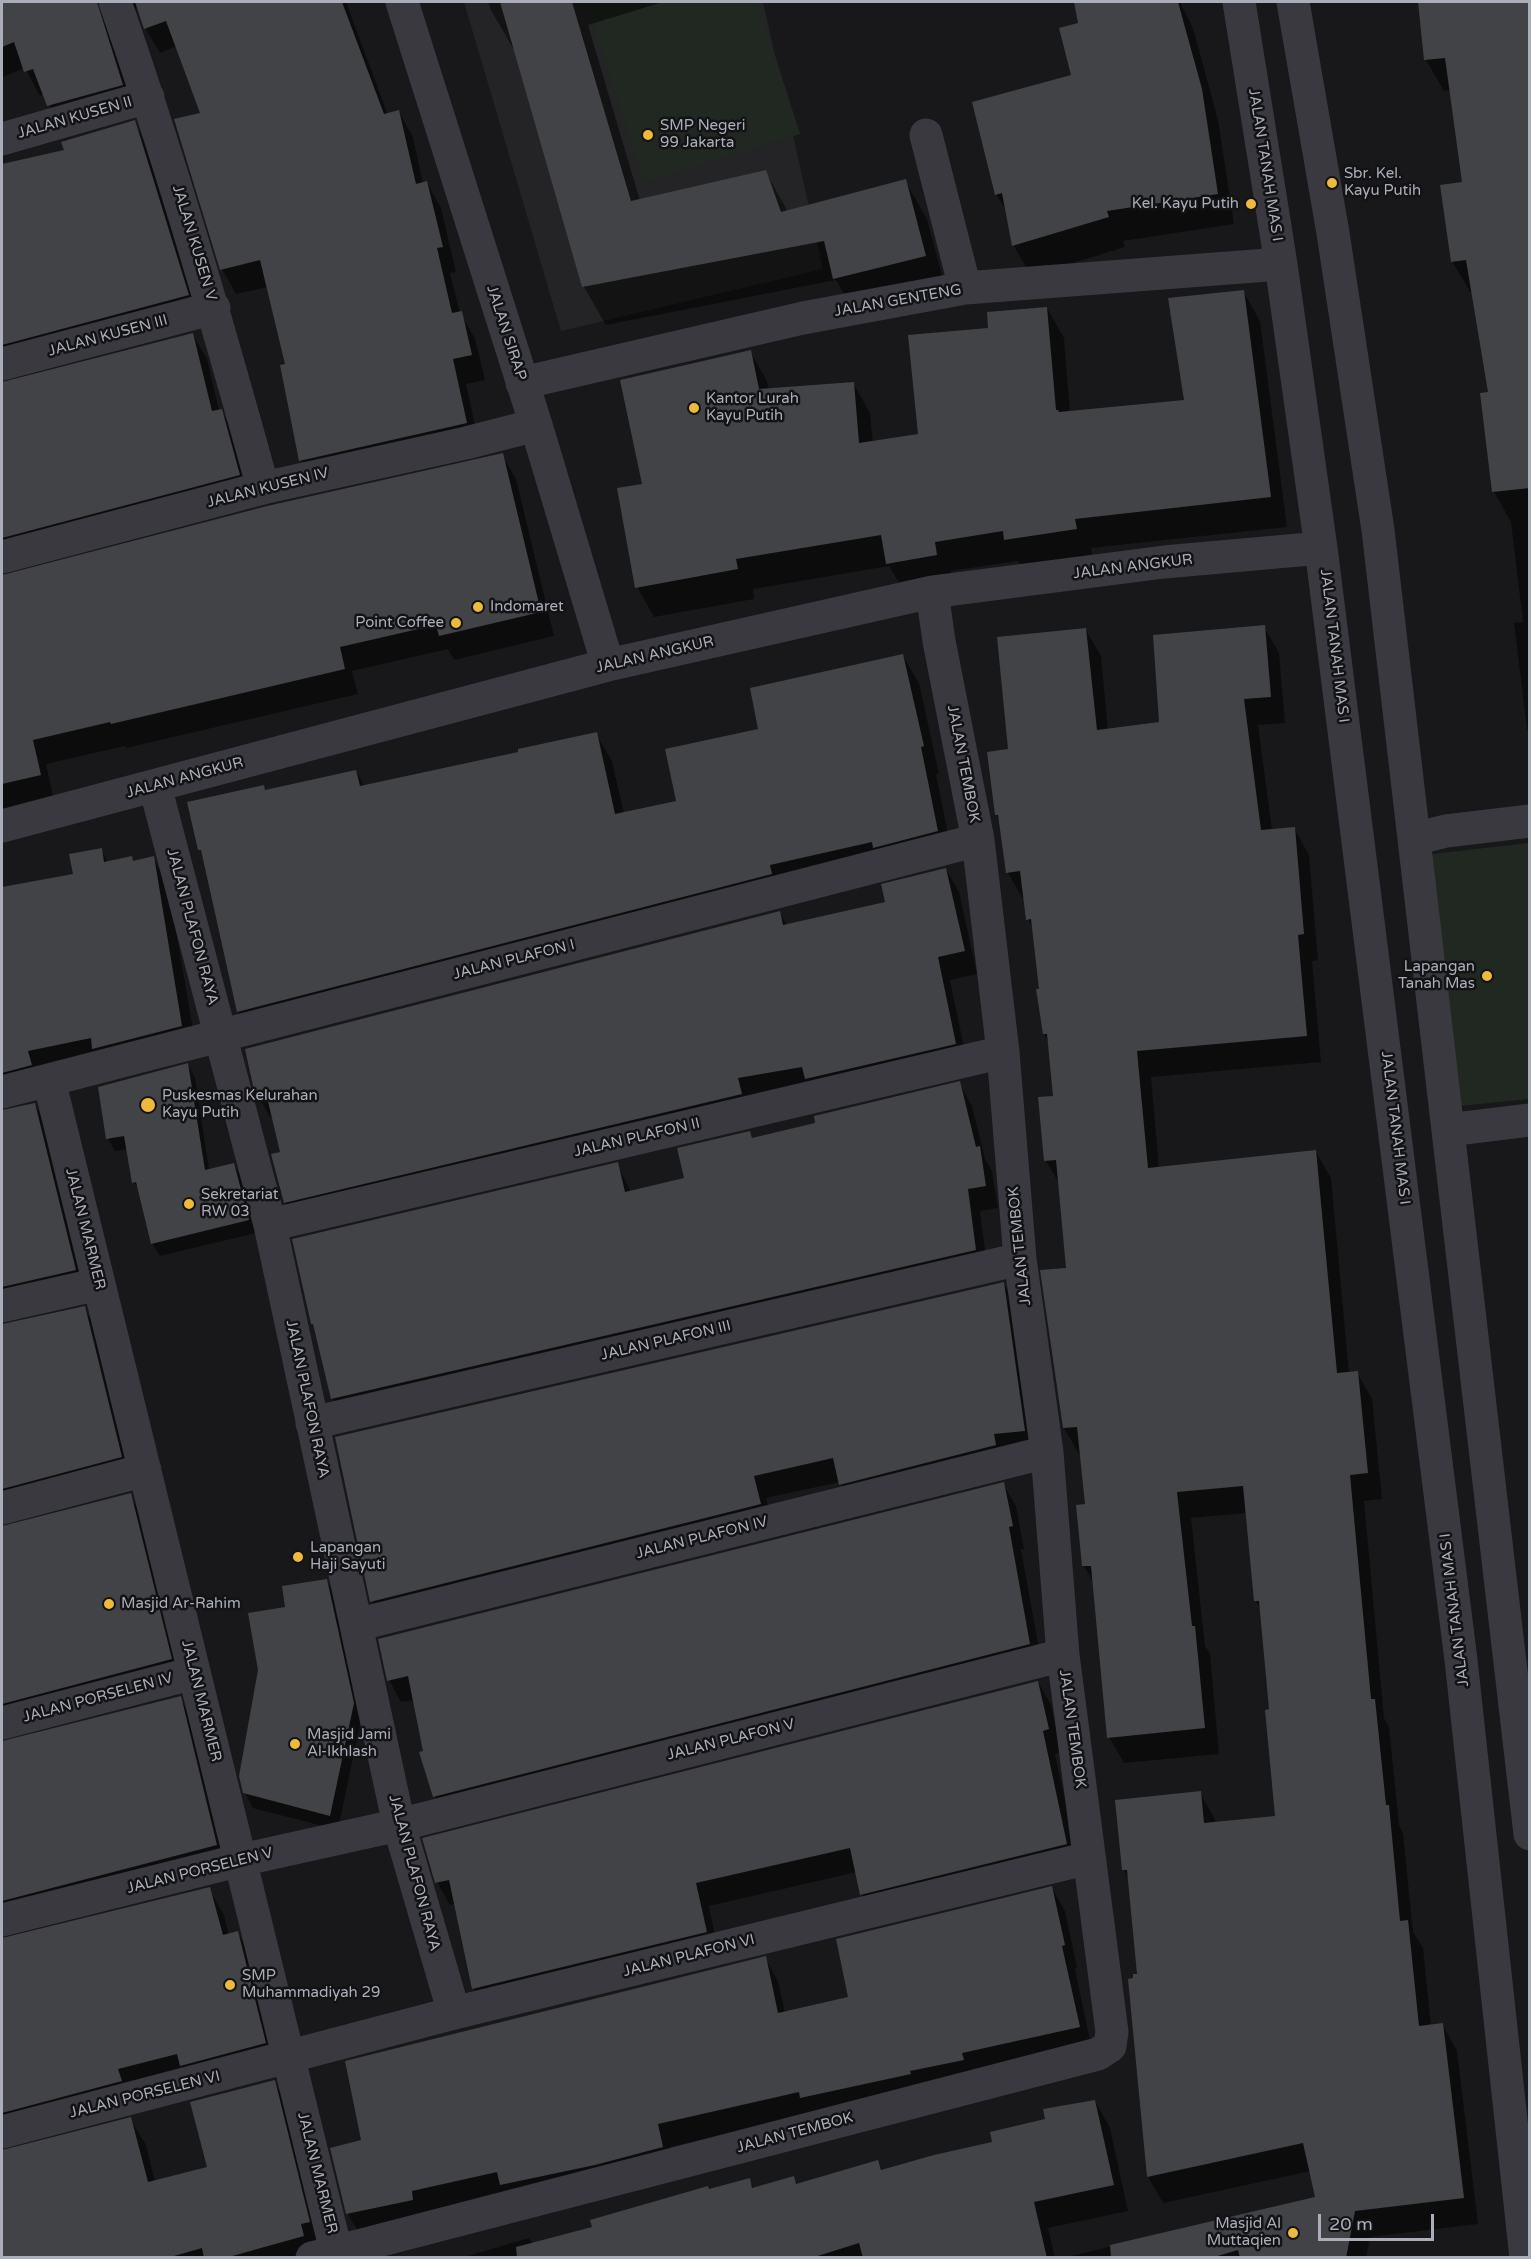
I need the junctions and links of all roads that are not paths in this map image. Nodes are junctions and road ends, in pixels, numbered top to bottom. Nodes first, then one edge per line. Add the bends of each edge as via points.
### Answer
1 (115, 2) edge
2 (402, 2) edge
3 (1239, 2) edge
4 (1293, 2) edge
5 (148, 97) junction
6 (926, 135) dead end
7 (2, 139) edge
8 (1281, 264) junction
9 (965, 288) junction
10 (214, 308) junction
11 (2, 364) edge
12 (522, 384) junction
13 (536, 425) junction
14 (264, 488) junction
15 (1322, 548) junction
16 (2, 557) edge
17 (932, 592) junction
18 (608, 665) junction
19 (155, 786) junction
20 (1530, 821) edge
21 (2, 826) edge
22 (1414, 839) junction
23 (978, 840) junction
24 (221, 1036) junction
25 (1003, 1052) junction
26 (49, 1080) junction
27 (2, 1092) edge
28 (1530, 1120) edge
29 (1448, 1130) junction
30 (270, 1225) junction
31 (1020, 1259) junction
32 (99, 1284) junction
33 (2, 1306) edge
34 (312, 1424) junction
35 (1047, 1452) junction
36 (145, 1470) junction
37 (2, 1508) edge
38 (356, 1625) junction
39 (1063, 1655) junction
40 (194, 1673) junction
41 (2, 1723) edge
42 (399, 1825) junction
43 (1530, 1834) edge
44 (1089, 1858) junction
45 (241, 1860) junction
46 (2, 1920) edge
47 (454, 2013) junction
48 (289, 2058) junction
49 (2, 2132) edge
50 (324, 2254) edge
51 (1526, 2258) edge

1 - 5 street, JALAN KUSEN V
2 - 12 street, JALAN SIRAP
3 - 8 street, JALAN TANAH MAS I
4 - 22 street via 1378,530
5 - 7 street, JALAN KUSEN II
5 - 10 street, JALAN KUSEN V
6 - 9 street
8 - 9 street, JALAN GENTENG
8 - 15 street, JALAN TANAH MAS I
9 - 12 street, JALAN GENTENG via 803,318
10 - 11 street, JALAN KUSEN III
10 - 14 street, JALAN KUSEN V
12 - 13 street, JALAN SIRAP
13 - 14 street, JALAN KUSEN IV
13 - 18 street, JALAN SIRAP
14 - 16 street, JALAN KUSEN IV
15 - 17 street, JALAN ANGKUR via 1164,562
15 - 51 street, JALAN TANAH MAS I via 1461,1660
17 - 18 street, JALAN ANGKUR
17 - 23 street, JALAN TEMBOK
18 - 19 street, JALAN ANGKUR
19 - 21 street, JALAN ANGKUR
19 - 24 street, JALAN PLAFON RAYA
20 - 22 street
22 - 29 street
23 - 24 street, JALAN PLAFON I
23 - 25 street, JALAN TEMBOK
24 - 26 street, JALAN PLAFON I
24 - 30 street, JALAN PLAFON RAYA
25 - 30 street, JALAN PLAFON II
25 - 31 street, JALAN TEMBOK
26 - 27 street, JALAN PLAFON I
26 - 32 street, JALAN MARMER
28 - 29 street
29 - 43 street
30 - 34 street, JALAN PLAFON RAYA
31 - 34 street, JALAN PLAFON III
31 - 35 street, JALAN TEMBOK
32 - 33 street
32 - 36 street, JALAN MARMER
34 - 38 street, JALAN PLAFON RAYA
35 - 38 street, JALAN PLAFON IV
35 - 39 street, JALAN TEMBOK
36 - 37 street
36 - 40 street, JALAN MARMER
38 - 42 street, JALAN PLAFON RAYA
39 - 42 street, JALAN PLAFON V
39 - 44 street, JALAN TEMBOK
40 - 41 street, JALAN PORSELEN IV
40 - 45 street, JALAN MARMER
42 - 45 street, JALAN PORSELEN V
42 - 47 street, JALAN PLAFON RAYA
44 - 47 street, JALAN PLAFON VI
44 - 50 street, JALAN TEMBOK via 1112,2032 1107,2050
45 - 46 street, JALAN PORSELEN V
45 - 48 street, JALAN MARMER
47 - 48 street, JALAN PLAFON VI
48 - 49 street, JALAN PORSELEN VI
48 - 50 street, JALAN MARMER

